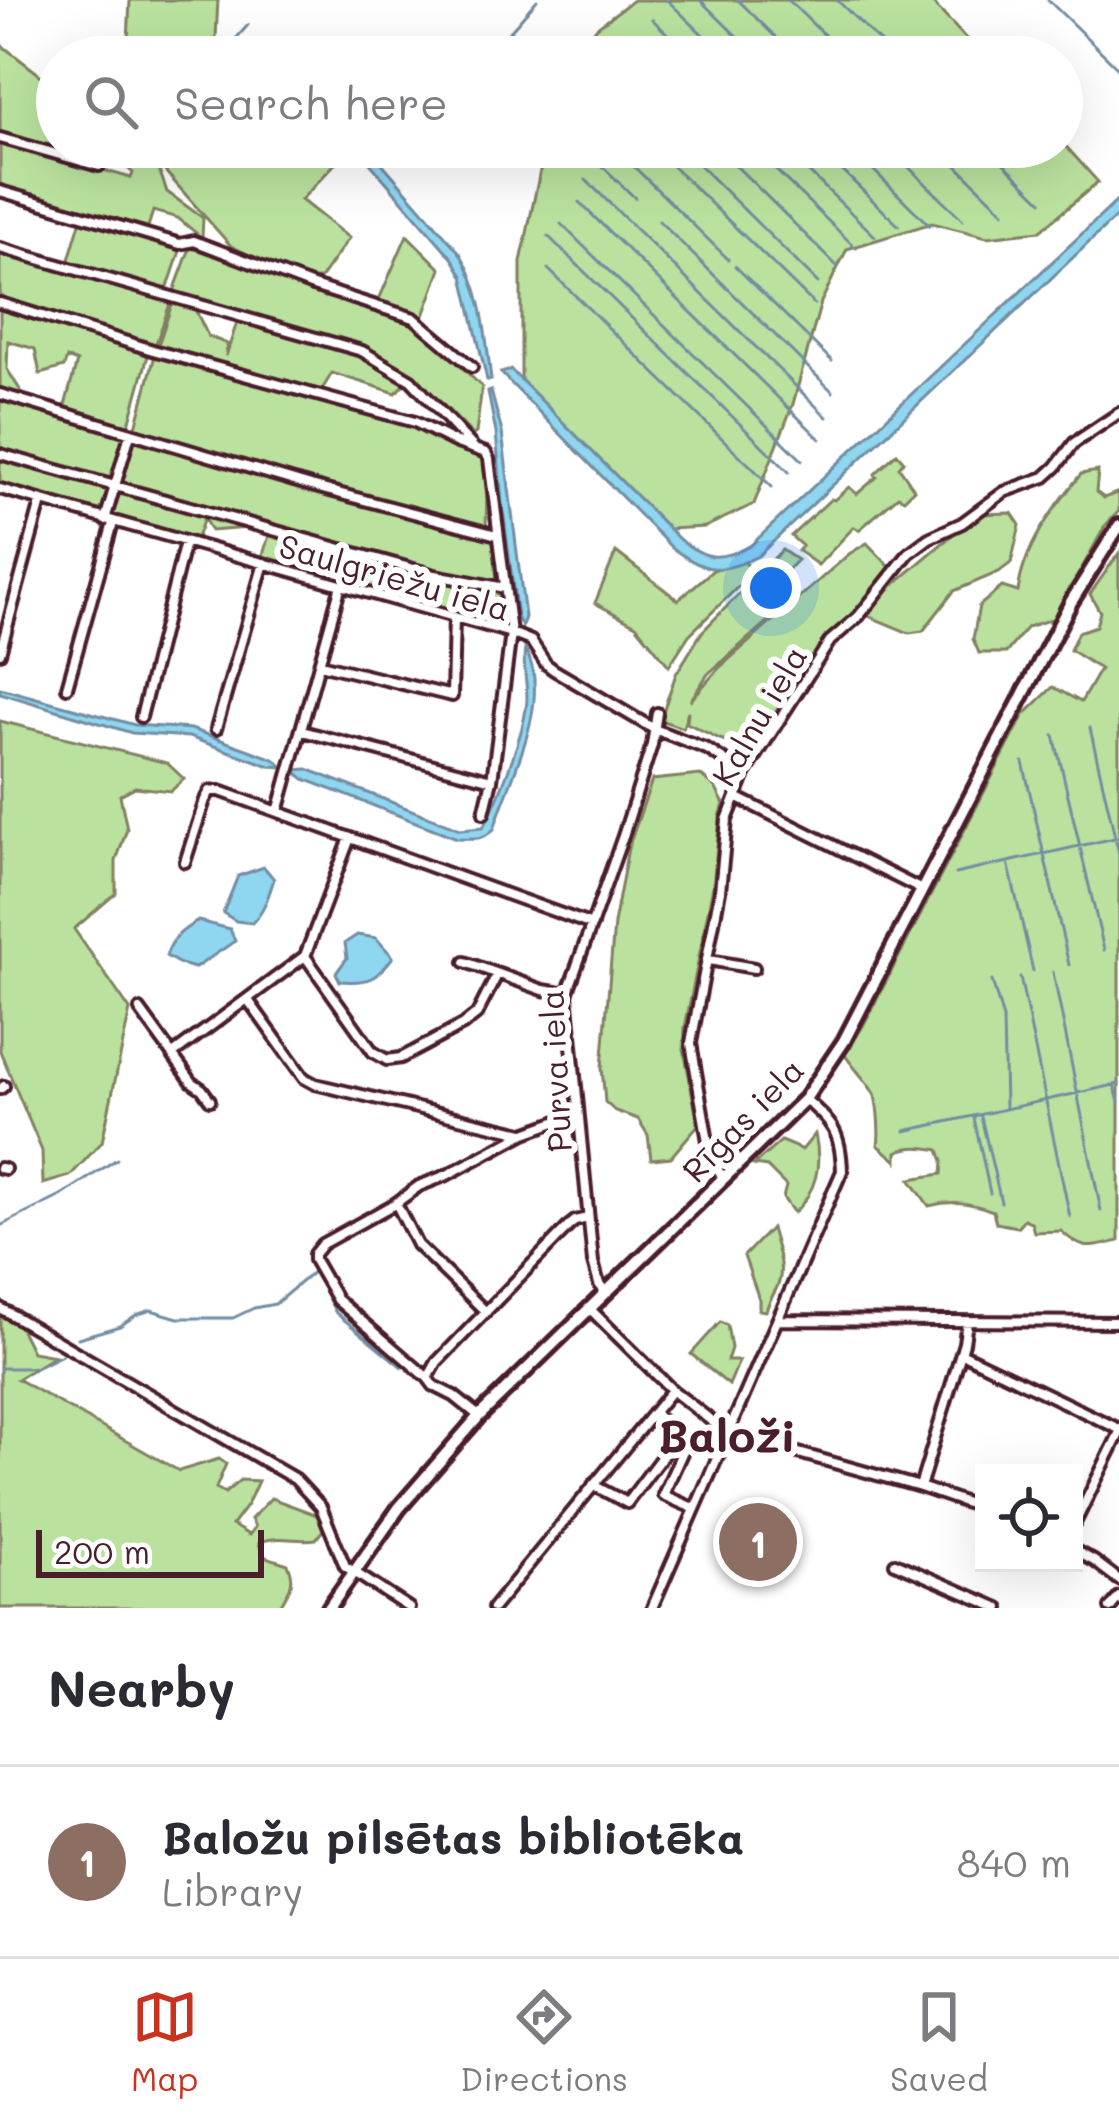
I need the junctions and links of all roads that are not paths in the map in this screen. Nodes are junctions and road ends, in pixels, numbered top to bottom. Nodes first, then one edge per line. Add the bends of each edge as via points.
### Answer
1 (0, 138) edge
2 (36, 148) edge
3 (0, 191) edge
4 (0, 248) edge
5 (0, 303) edge
6 (472, 368) dead end
7 (0, 394) edge
8 (1119, 413) edge
9 (130, 434) junction
10 (474, 449) junction
11 (0, 454) edge
12 (114, 486) junction
13 (0, 489) edge
14 (41, 502) junction
15 (109, 521) junction
16 (1119, 526) edge
17 (497, 535) junction
18 (185, 542) junction
19 (264, 563) junction
20 (341, 585) junction
21 (505, 588) junction
22 (454, 617) junction
23 (512, 633) junction
24 (0, 653) edge
25 (320, 664) junction
26 (67, 687) dead end
27 (657, 713) dead end
28 (141, 717) dead end
29 (217, 729) dead end
30 (654, 729) junction
31 (302, 731) junction
32 (745, 774) junction
33 (491, 780) junction
34 (736, 797) junction
35 (278, 812) junction
36 (484, 813) dead end
37 (350, 838) junction
38 (185, 862) dead end
39 (922, 890) junction
40 (592, 925) junction
41 (305, 956) junction
42 (709, 960) junction
43 (465, 962) dead end
44 (754, 968) dead end
45 (497, 975) junction
46 (567, 994) junction
47 (248, 1000) junction
48 (140, 1010) dead end
49 (173, 1054) junction
50 (210, 1100) dead end
51 (805, 1100) junction
52 (577, 1114) junction
53 (525, 1133) junction
54 (724, 1179) junction
55 (396, 1203) junction
56 (588, 1218) junction
57 (606, 1293) junction
58 (0, 1308) edge
59 (590, 1309) junction
60 (486, 1312) junction
61 (779, 1320) junction
62 (968, 1322) junction
63 (1119, 1322) edge
64 (961, 1353) junction
65 (428, 1378) junction
66 (672, 1390) junction
67 (653, 1413) junction
68 (478, 1416) junction
69 (1119, 1431) edge
70 (727, 1433) junction
71 (690, 1435) dead end
72 (593, 1485) junction
73 (920, 1486) junction
74 (975, 1506) edge
75 (1083, 1506) edge
76 (693, 1508) junction
77 (1083, 1555) edge
78 (895, 1563) dead end
79 (354, 1571) junction
80 (1119, 1580) edge
81 (1119, 1597) edge
82 (331, 1608) edge
83 (409, 1608) edge
84 (494, 1608) edge
85 (652, 1608) edge
86 (998, 1608) edge
87 (1110, 1608) edge

1 - 2 street
3 - 6 street via 194,242 414,318
4 - 10 street via 362,351 411,380
5 - 10 street via 415,422
7 - 9 street
8 - 32 street, Kalnu iela via 1074,443 1045,477 1004,492 909,553 830,641
9 - 12 street
9 - 17 street
10 - 17 street via 489,459
11 - 12 street
12 - 15 street
12 - 21 street
13 - 14 street, Saulgriežu iela
14 - 15 street, Saulgriežu iela
14 - 24 street
15 - 18 street, Saulgriežu iela
15 - 26 street
16 - 39 main road, Rīgas iela
17 - 21 street
18 - 19 street, Saulgriežu iela
18 - 28 street
19 - 20 street, Saulgriežu iela
19 - 29 street
20 - 22 street, Saulgriežu iela
20 - 25 street
21 - 23 street
22 - 23 street, Saulgriežu iela
22 - 25 street via 452,696
23 - 30 street, Saulgriežu iela via 531,641 554,670
23 - 33 street
25 - 31 street
27 - 30 street, Purva iela
30 - 32 street, Saulgriežu iela
30 - 40 street, Purva iela
31 - 33 street
31 - 35 street
32 - 34 street, Kalnu iela
33 - 36 street
34 - 39 street
34 - 42 street, Kalnu iela
35 - 37 street
35 - 38 street via 210,791
37 - 40 street
37 - 41 street
39 - 51 main road, Rīgas iela
40 - 46 street, Purva iela
41 - 45 street via 373,1052 387,1060 470,1020
41 - 47 street
42 - 44 street
42 - 54 street, Kalnu iela via 691,1043 711,1159
43 - 45 street
45 - 46 street
46 - 52 street, Purva iela
47 - 49 street
47 - 53 street via 315,1084
48 - 49 street
49 - 50 street
51 - 54 main road, Rīgas iela
51 - 61 street via 835,1127 842,1171
52 - 53 street
52 - 56 street, Purva iela
53 - 55 street
54 - 57 main road, Rīgas iela
55 - 60 street via 417,1245
55 - 65 street via 322,1244 314,1260 337,1300
56 - 57 street, Purva iela via 595,1274
56 - 60 street via 574,1221
57 - 59 main road, Rīgas iela
58 - 79 street via 295,1479 321,1507 340,1558
59 - 66 street
59 - 68 main road, Rīgas iela
60 - 65 street
61 - 62 street
61 - 70 street
62 - 63 street
62 - 64 street
64 - 69 street
64 - 73 street
65 - 68 street
66 - 67 street
66 - 70 street
67 - 72 street
67 - 72 street via 678,1435 627,1503
68 - 79 main road, Rīgas iela
69 - 75 street
70 - 73 street
70 - 76 street
71 - 76 street via 663,1495
72 - 84 street
73 - 74 street
76 - 85 street
77 - 80 street
78 - 86 street
79 - 82 main road, Rīgas iela
79 - 83 street
81 - 87 street

